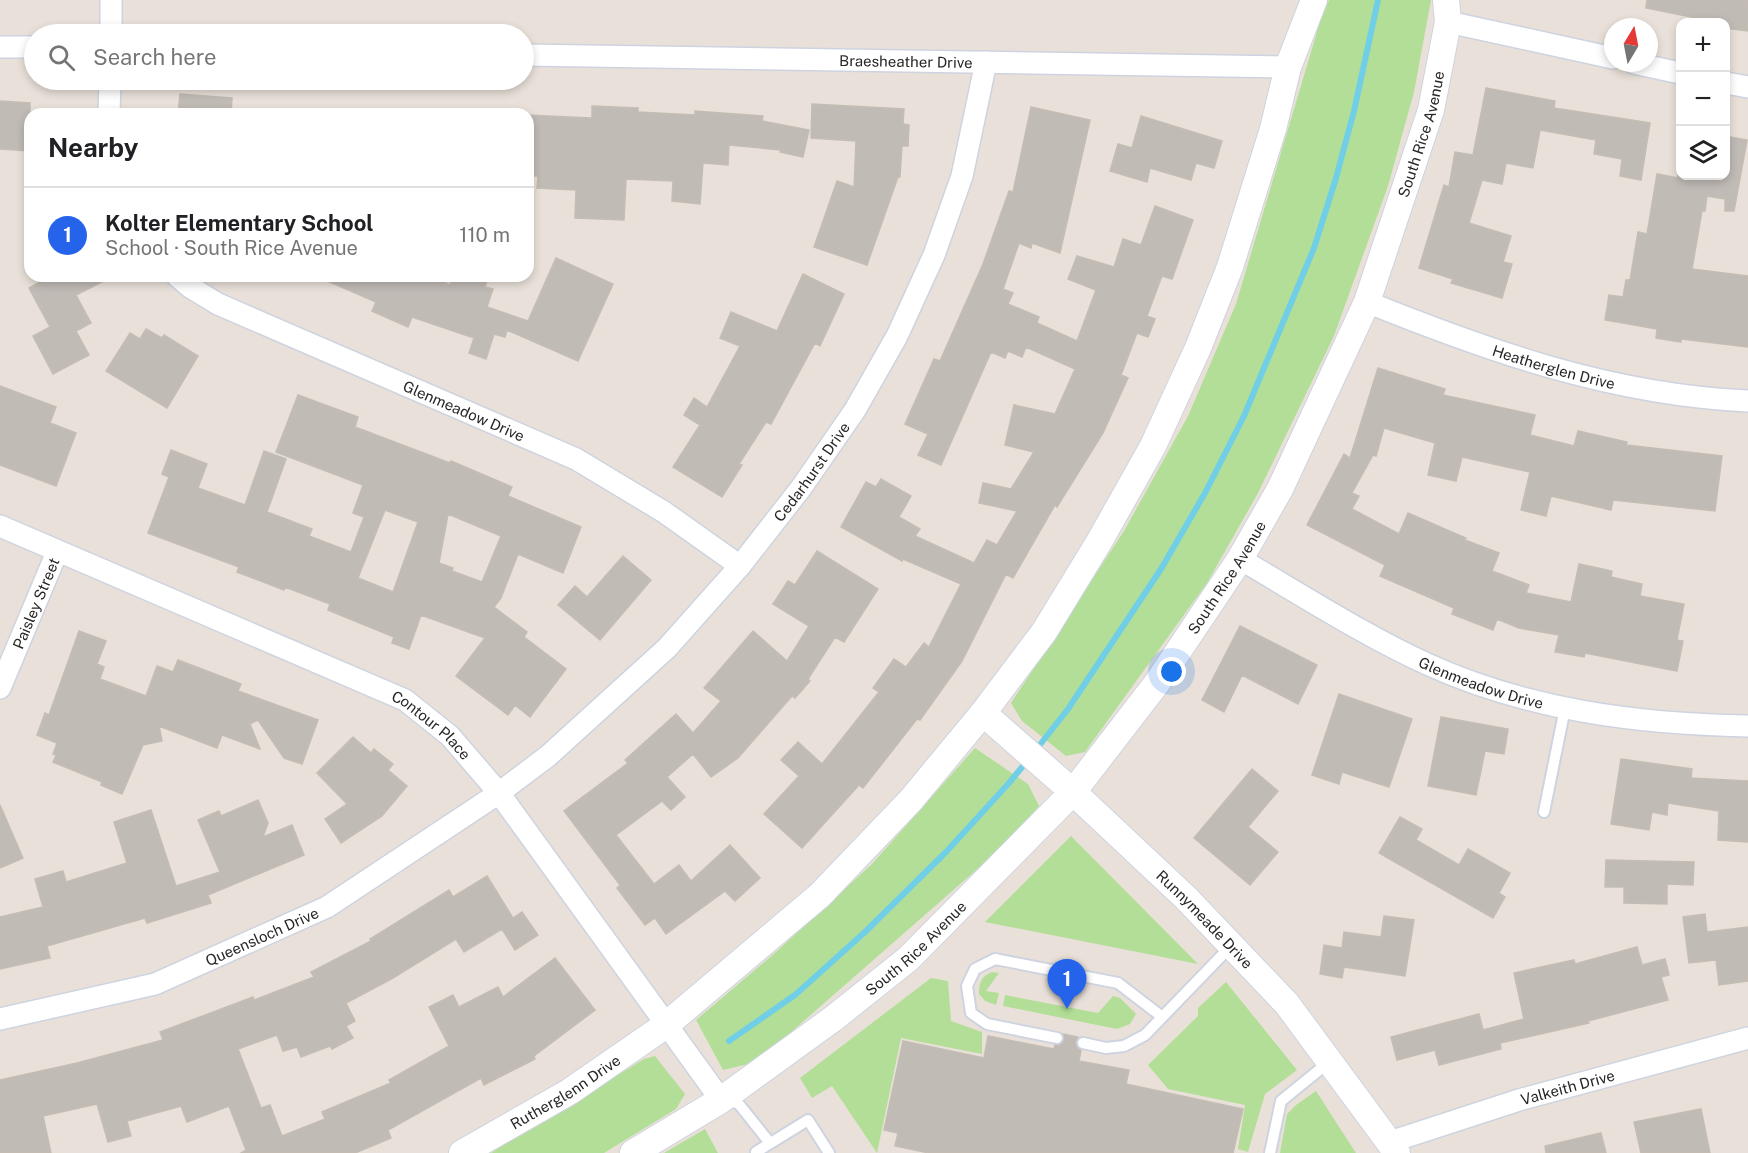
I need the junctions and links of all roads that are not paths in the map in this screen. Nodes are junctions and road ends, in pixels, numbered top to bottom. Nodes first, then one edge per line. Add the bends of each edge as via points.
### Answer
1 (111, 0) edge
2 (1314, 0) edge
3 (1447, 11) edge
4 (111, 24) edge
5 (0, 47) edge
6 (24, 47) edge
7 (534, 55) edge
8 (1604, 55) edge
9 (986, 62) junction
10 (1288, 67) junction
11 (1658, 69) edge
12 (1676, 73) edge
13 (1730, 84) edge
14 (1748, 87) edge
15 (110, 90) edge
16 (109, 108) edge
17 (184, 282) edge
18 (1367, 302) junction
19 (1748, 401) edge
20 (0, 526) edge
21 (57, 552) junction
22 (1240, 559) junction
23 (740, 566) junction
24 (0, 688) edge
25 (1565, 708) junction
26 (983, 713) junction
27 (1748, 726) edge
28 (1073, 792) junction
29 (499, 793) junction
30 (1544, 812) dead end
31 (1232, 946) junction
32 (1161, 1016) junction
33 (0, 1019) edge
34 (666, 1025) junction
35 (1057, 1038) dead end
36 (1748, 1038) edge
37 (1083, 1043) dead end
38 (1330, 1062) junction
39 (721, 1100) junction
40 (770, 1143) junction
41 (1393, 1148) edge
42 (462, 1153) edge
43 (633, 1153) edge
44 (757, 1153) edge
45 (829, 1153) edge
46 (1270, 1153) edge

1 - 4 street
2 - 10 street
3 - 8 street
3 - 18 street, South Rice Avenue via 1431,110
5 - 6 street
7 - 9 street, Braesheather Drive
9 - 10 street, Braesheather Drive
9 - 23 street, Cedarhurst Drive via 962,176 897,336 855,410
10 - 26 street via 1230,267 1153,446 1044,632
11 - 12 street
13 - 14 street
15 - 16 street
17 - 23 street, Glenmeadow Drive via 218,304 576,459 664,512
18 - 19 street, Heatherglen Drive via 1459,339 1597,380 1717,400
18 - 22 street, South Rice Avenue via 1280,489
20 - 21 street, Contour Place
21 - 24 street, Paisley Street
21 - 29 street, Contour Place via 405,700 450,736
22 - 25 street, Glenmeadow Drive via 1383,642 1429,664 1510,694
22 - 28 street, South Rice Avenue via 1157,683
23 - 29 street, Cedarhurst Drive via 667,648 626,687
25 - 27 street, Glenmeadow Drive via 1664,723
25 - 30 lane
26 - 28 street, Runnymeade Drive
26 - 34 street via 911,800 820,895
28 - 31 street, Runnymeade Drive
28 - 39 street, South Rice Avenue via 908,958 834,1018
29 - 33 street, Queensloch Drive via 327,907 155,984
29 - 34 street, Contour Place
31 - 32 lane
31 - 38 street, Runnymeade Drive via 1287,1004
32 - 35 lane via 1118,983 995,959 975,969 967,986 971,1013 987,1024
32 - 37 lane via 1144,1035 1124,1046 1106,1048
34 - 39 street, Contour Place
34 - 42 street, Rutherglenn Drive via 569,1092
36 - 41 street, Valkeith Drive via 1519,1101
38 - 41 street, Runnymeade Drive
38 - 46 lane via 1281,1101
39 - 40 lane via 738,1103
39 - 43 street
40 - 44 lane
40 - 45 lane via 808,1120

